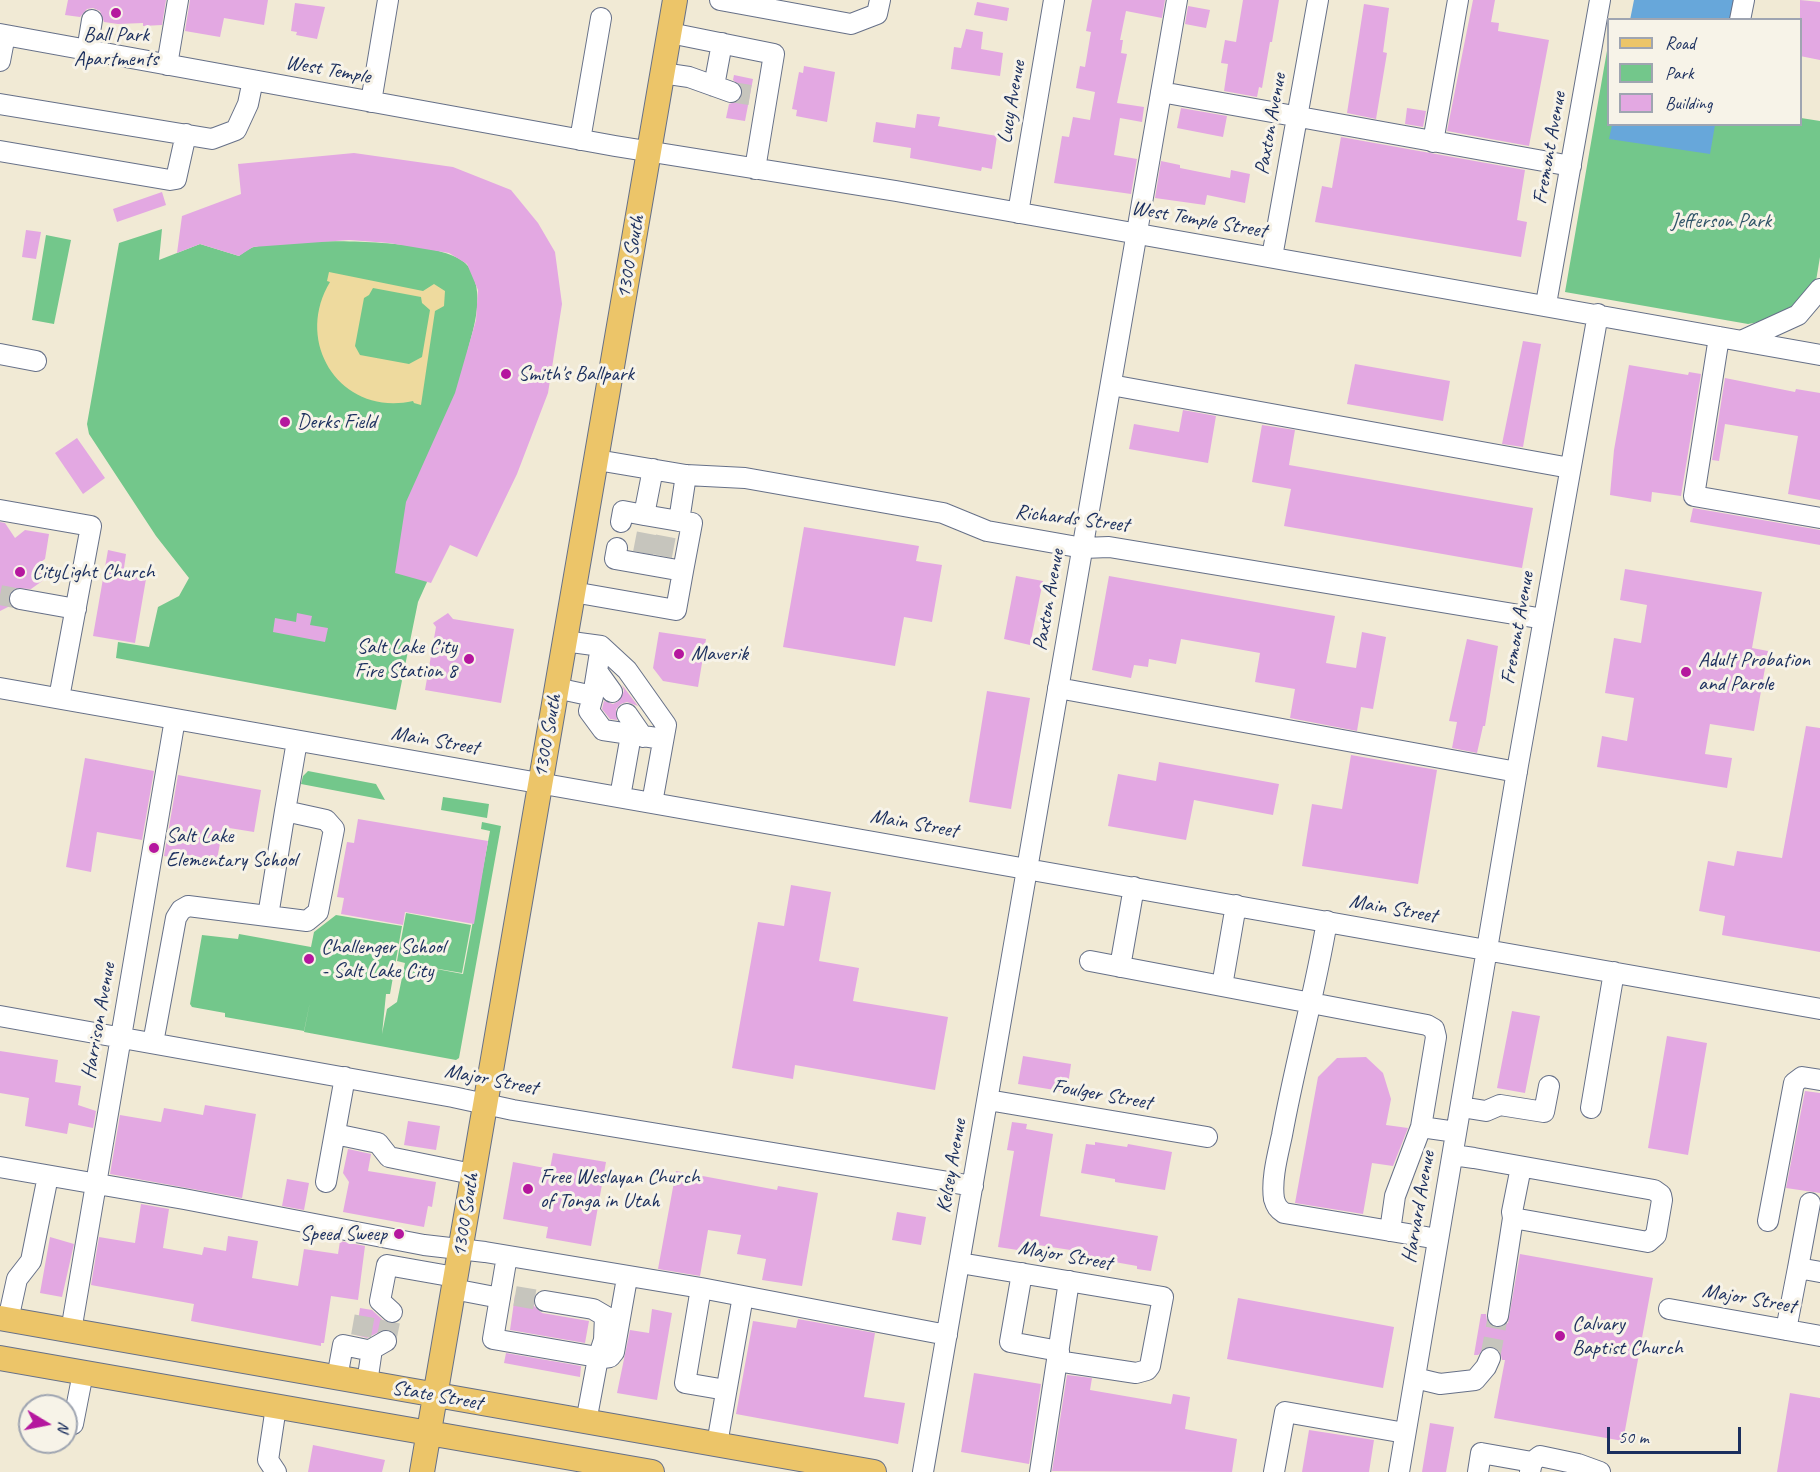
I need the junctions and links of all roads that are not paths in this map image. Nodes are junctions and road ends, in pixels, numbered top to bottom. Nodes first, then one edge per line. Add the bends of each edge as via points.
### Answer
1 (178, 0) edge
2 (388, 0) edge
3 (675, 0) edge
4 (720, 0) edge
5 (880, 0) edge
6 (1054, 0) edge
7 (1177, 0) edge
8 (1318, 0) edge
9 (1458, 0) edge
10 (1600, 0) edge
11 (1744, 0) edge
12 (601, 18) dead end
13 (1740, 18) edge
14 (92, 20) dead end
15 (670, 33) junction
16 (3, 35) edge
17 (722, 43) junction
18 (87, 51) junction
19 (0, 61) edge
20 (167, 65) junction
21 (662, 73) junction
22 (253, 80) junction
23 (1161, 92) junction
24 (740, 93) junction
25 (370, 102) junction
26 (0, 104) edge
27 (1297, 117) junction
28 (186, 134) junction
29 (580, 140) junction
30 (1433, 142) junction
31 (0, 151) edge
32 (648, 152) junction
33 (1571, 166) junction
34 (755, 169) junction
35 (1018, 213) junction
36 (1138, 233) junction
37 (1272, 257) junction
38 (1820, 289) edge
39 (1546, 304) junction
40 (1598, 314) junction
41 (1719, 337) junction
42 (1741, 341) junction
43 (0, 354) edge
44 (1820, 355) edge
45 (36, 361) dead end
46 (1111, 385) junction
47 (597, 460) junction
48 (1570, 468) junction
49 (653, 469) junction
50 (686, 475) junction
51 (0, 510) edge
52 (1820, 518) edge
53 (655, 522) junction
54 (1083, 548) junction
55 (573, 592) junction
56 (20, 599) tunnel mouth
57 (76, 609) junction
58 (1544, 619) junction
59 (564, 640) junction
60 (601, 646) junction
61 (0, 688) edge
62 (556, 688) junction
63 (1058, 688) junction
64 (602, 694) junction
65 (59, 698) junction
66 (627, 714) dead end
67 (175, 719) junction
68 (637, 736) junction
69 (663, 740) junction
70 (297, 741) junction
71 (1517, 772) junction
72 (540, 784) junction
73 (620, 797) junction
74 (652, 803) junction
75 (285, 811) junction
76 (1028, 869) junction
77 (1134, 888) junction
78 (1236, 905) junction
79 (268, 916) junction
80 (1327, 921) junction
81 (1488, 950) junction
82 (1090, 961) dead end
83 (1120, 967) junction
84 (1614, 972) junction
85 (1222, 986) junction
86 (1312, 1003) junction
87 (1820, 1009) edge
88 (0, 1016) edge
89 (121, 1037) junction
90 (153, 1043) junction
91 (345, 1077) junction
92 (1820, 1080) edge
93 (1548, 1086) dead end
94 (988, 1100) junction
95 (485, 1103) junction
96 (1461, 1107) junction
97 (1592, 1108) dead end
98 (1421, 1127) junction
99 (1456, 1132) junction
100 (334, 1134) junction
101 (1207, 1137) dead end
102 (1453, 1155) junction
103 (0, 1167) edge
104 (1521, 1167) junction
105 (472, 1174) junction
106 (48, 1176) junction
107 (326, 1182) dead end
108 (96, 1184) junction
109 (973, 1186) junction
110 (1810, 1203) dead end
111 (1513, 1218) junction
112 (1768, 1221) dead end
113 (1390, 1231) junction
114 (1438, 1239) junction
115 (460, 1249) junction
116 (507, 1256) junction
117 (960, 1263) junction
118 (1798, 1268) junction
119 (1820, 1272) edge
120 (1022, 1273) junction
121 (627, 1278) junction
122 (1069, 1281) junction
123 (454, 1283) junction
124 (701, 1288) junction
125 (505, 1296) junction
126 (743, 1296) junction
127 (544, 1300) tunnel mouth
128 (379, 1308) tunnel mouth
129 (1669, 1309) dead end
130 (1498, 1317) tunnel mouth
131 (4, 1319) edge
132 (1786, 1330) junction
133 (71, 1331) junction
134 (947, 1335) junction
135 (1820, 1336) edge
136 (1058, 1356) junction
137 (0, 1358) edge
138 (598, 1358) junction
139 (1490, 1358) tunnel mouth
140 (82, 1373) junction
141 (337, 1378) junction
142 (1414, 1378) junction
143 (367, 1383) junction
144 (726, 1390) junction
145 (435, 1395) junction
146 (78, 1396) edge
147 (276, 1407) junction
148 (586, 1422) junction
149 (1405, 1433) junction
150 (428, 1434) junction
151 (717, 1444) junction
152 (560, 1464) edge
153 (590, 1467) edge
154 (1531, 1467) edge
155 (276, 1472) edge
156 (422, 1472) edge
157 (652, 1472) edge
158 (873, 1472) edge
159 (923, 1472) edge
160 (1040, 1472) edge
161 (1274, 1472) edge
162 (1399, 1472) edge
163 (1478, 1472) edge
164 (1600, 1472) edge

1 - 20 street
2 - 25 street
3 - 15 main road, 1300 South
4 - 5 street via 851,24 878,14
6 - 35 street, Lucy Avenue
7 - 23 street, Paxton Avenue
8 - 27 street, Paxton Avenue
9 - 30 street
10 - 33 street, Fremont Avenue
11 - 13 street
12 - 29 street
14 - 18 street
15 - 17 street
15 - 21 main road, 1300 South
16 - 18 street, West Temple
16 - 19 street
17 - 24 street
17 - 24 street via 774,54
18 - 20 street, West Temple
20 - 22 street, West Temple
21 - 24 street
21 - 32 main road, 1300 South
22 - 25 street, West Temple
22 - 28 street via 236,130 212,139
23 - 27 street
23 - 36 street, Paxton Avenue
24 - 34 street
25 - 29 street, West Temple
26 - 28 street
27 - 30 street
27 - 37 street, Paxton Avenue
28 - 31 street via 180,172 170,180
29 - 32 street, West Temple
30 - 33 street
32 - 34 street, West Temple Street
32 - 47 main road, 1300 South
33 - 39 street, Fremont Avenue
34 - 35 street, West Temple Street
35 - 36 street, West Temple Street
36 - 37 street, West Temple Street
36 - 46 street, Paxton Avenue
37 - 39 street, West Temple Street
38 - 42 street via 1798,315
39 - 40 street, West Temple Street
40 - 41 street, West Temple Street
40 - 48 street, Fremont Avenue
41 - 42 street, West Temple Street
41 - 52 street via 1694,496
42 - 44 street
43 - 45 street
46 - 48 street
46 - 54 street, Paxton Avenue
47 - 49 street, Richards Street
47 - 55 main road, 1300 South
48 - 58 street, Fremont Avenue
49 - 50 street, Richards Street
49 - 53 street
50 - 53 street
50 - 54 street, Richards Street via 745,478 943,513 987,531
51 - 57 street via 91,526
53 - 55 street via 692,523 651,560 676,610
54 - 58 street, Richards Street via 1109,547
54 - 63 street, Paxton Avenue
55 - 59 main road, 1300 South
56 - 57 street
57 - 65 street
58 - 71 street, Fremont Avenue
59 - 60 street
59 - 62 main road, 1300 South
60 - 64 street via 597,671
60 - 69 street via 627,670 666,726
61 - 65 street, Main Street
62 - 64 street
62 - 72 main road, 1300 South
63 - 71 street
63 - 76 street, Paxton Avenue
64 - 68 street via 589,711 603,730
65 - 67 street, Main Street
66 - 68 street
67 - 70 street, Main Street
67 - 89 street, Harrison Avenue
68 - 69 street
68 - 73 street
69 - 74 street
70 - 72 street, Main Street
70 - 75 street
71 - 81 street, Fremont Avenue
72 - 73 street, Main Street
72 - 95 main road, 1300 South
73 - 74 street, Main Street
74 - 76 street, Main Street
75 - 79 street
75 - 79 street via 326,819 334,829 318,912 307,921
76 - 77 street, Main Street
76 - 94 street, Kelsey Avenue
77 - 78 street, Main Street
77 - 83 street
78 - 80 street, Main Street
78 - 85 street
79 - 90 street via 188,906 181,910 176,918
80 - 81 street, Main Street
80 - 86 street
81 - 84 street, Main Street
81 - 96 street, Harvard Avenue
82 - 83 street
83 - 85 street
84 - 87 street, Main Street
84 - 97 street
85 - 86 street
86 - 98 street via 1434,1029 1436,1037
86 - 113 street via 1277,1162 1277,1209
88 - 89 street, Major Street
89 - 90 street, Major Street
89 - 108 street, Harrison Avenue
90 - 91 street, Major Street
91 - 95 street, Major Street
91 - 100 street
92 - 112 street via 1802,1077 1794,1083
93 - 96 street via 1544,1112 1500,1105 1486,1111
94 - 101 street, Foulger Street
94 - 109 street, Kelsey Avenue
95 - 105 main road, 1300 South
95 - 109 street, Major Street
96 - 99 street, Harvard Avenue
98 - 99 street
98 - 113 street via 1395,1196
99 - 102 street, Harvard Avenue
100 - 105 street via 378,1143 389,1156
100 - 107 street
102 - 104 street
102 - 114 street, Harvard Avenue
103 - 106 street
104 - 111 street
104 - 111 street via 1654,1190 1662,1200 1656,1235 1648,1242
105 - 115 main road, 1300 South
106 - 108 street
106 - 131 street via 31,1261 17,1279
108 - 115 street
108 - 133 street, Harrison Avenue
109 - 117 street, Kelsey Avenue
110 - 118 street
111 - 130 street
113 - 114 street
114 - 142 street, Harvard Avenue
115 - 116 street
115 - 123 main road, 1300 South
116 - 121 street
116 - 125 street
117 - 120 street, Major Street
117 - 134 street, Kelsey Avenue
118 - 119 street
118 - 132 street
120 - 122 street, Major Street
120 - 136 street via 1010,1342
121 - 124 street
121 - 138 street via 614,1352 606,1359
122 - 136 street
122 - 136 street, Major Street via 1163,1297 1147,1370 1136,1372
123 - 125 street
123 - 128 street via 387,1265
123 - 145 main road, 1300 South
124 - 126 street
124 - 144 street via 685,1383
125 - 138 street via 493,1339
126 - 134 street
126 - 144 street
127 - 138 street via 602,1312 607,1324
129 - 132 street, Major Street
131 - 133 main road, State Street
132 - 135 street, Major Street
133 - 141 main road, State Street
134 - 159 street, Kelsey Avenue
136 - 160 street
137 - 140 main road, State Street
138 - 148 street
139 - 142 street via 1475,1380 1440,1384
140 - 146 street
140 - 147 main road, State Street
141 - 143 main road, State Street
141 - 143 street via 343,1345 373,1343
142 - 149 street, Harvard Avenue
143 - 145 main road, State Street
144 - 151 street
145 - 148 main road, State Street
145 - 150 main road, 1300 South
147 - 150 main road, State Street
147 - 155 street via 268,1460
148 - 151 main road, State Street
149 - 161 street via 1285,1412
149 - 162 street, Harvard Avenue
150 - 152 main road, State Street
150 - 156 main road, 1300 South
151 - 158 main road, State Street
152 - 153 main road, State Street
153 - 157 main road, State Street
154 - 163 street via 1481,1453
154 - 164 street via 1540,1456

